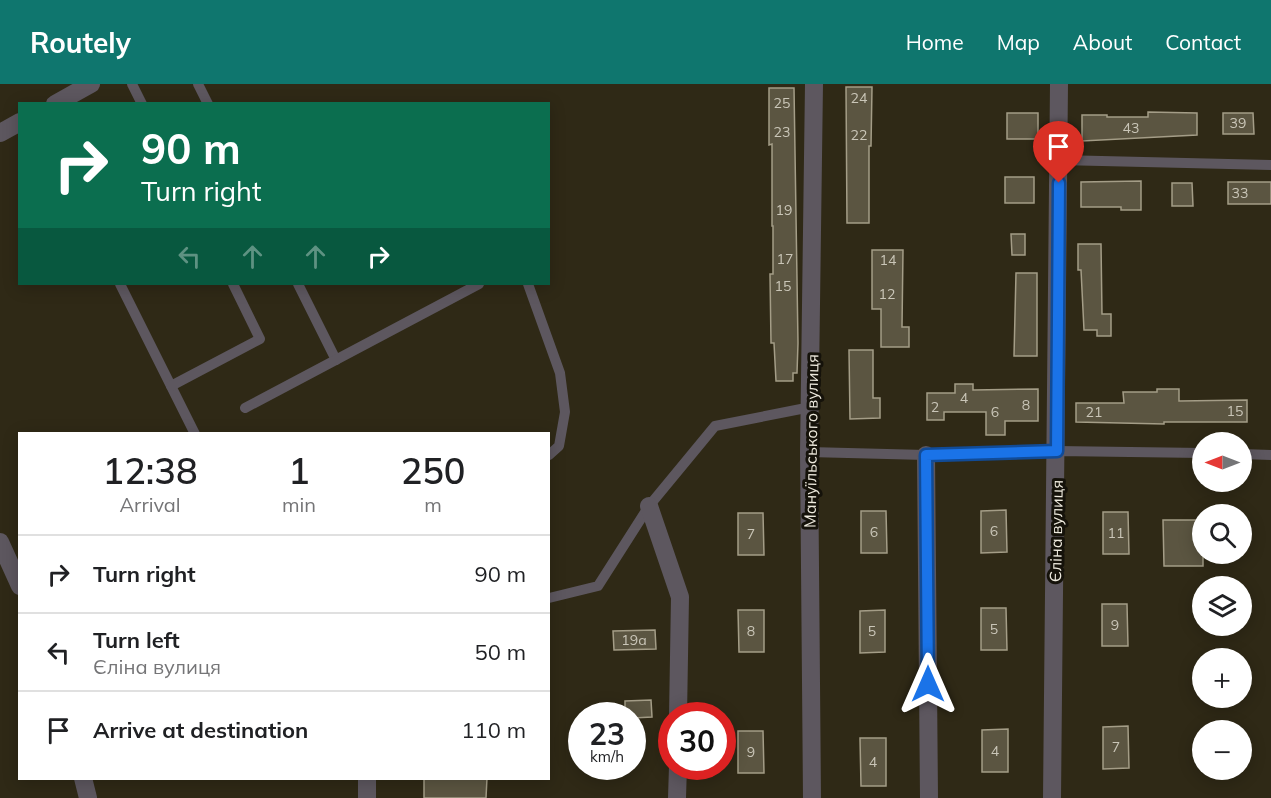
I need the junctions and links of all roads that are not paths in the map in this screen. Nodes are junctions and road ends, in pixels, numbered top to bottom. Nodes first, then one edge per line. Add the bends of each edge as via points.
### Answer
1 (91, 84) edge
2 (132, 84) edge
3 (198, 84) edge
4 (814, 84) edge
5 (1059, 84) edge
6 (59, 102) edge
7 (141, 102) edge
8 (207, 102) edge
9 (18, 123) edge
10 (0, 133) edge
11 (1059, 160) junction
12 (1271, 165) edge
13 (120, 285) edge
14 (233, 285) edge
15 (298, 285) edge
16 (476, 285) edge
17 (528, 285) edge
18 (336, 360) junction
19 (171, 386) junction
20 (811, 407) junction
21 (245, 408) dead end
22 (194, 432) edge
23 (1057, 451) junction
24 (809, 452) junction
25 (1192, 453) edge
26 (550, 454) edge
27 (1252, 454) edge
28 (1271, 454) edge
29 (926, 455) junction
30 (649, 506) junction
31 (0, 542) edge
32 (18, 582) edge
33 (550, 598) edge
34 (678, 702) edge
35 (84, 780) edge
36 (367, 780) edge
37 (678, 780) edge
38 (88, 798) edge
39 (367, 798) edge
40 (677, 798) edge
41 (812, 798) edge
42 (929, 798) edge
43 (1052, 798) edge

1 - 6 street
2 - 7 lane
3 - 8 lane
4 - 20 street, Мануїльського вулиця
5 - 11 street, Єліна вулиця
9 - 10 street
11 - 12 lane
11 - 23 street, Єліна вулиця
13 - 19 lane
14 - 19 lane via 260,339
15 - 18 lane
16 - 18 lane
17 - 26 lane via 560,374 565,412 559,446
18 - 21 lane
19 - 22 lane
20 - 24 street, Мануїльського вулиця
20 - 30 lane via 715,426
23 - 25 lane
23 - 29 lane
23 - 43 street, Єліна вулиця
24 - 29 lane
24 - 41 street, Мануїльського вулиця
27 - 28 lane
29 - 42 street
30 - 33 lane via 598,586
30 - 34 street via 680,597
31 - 32 street
35 - 38 street
36 - 39 street
37 - 40 street

